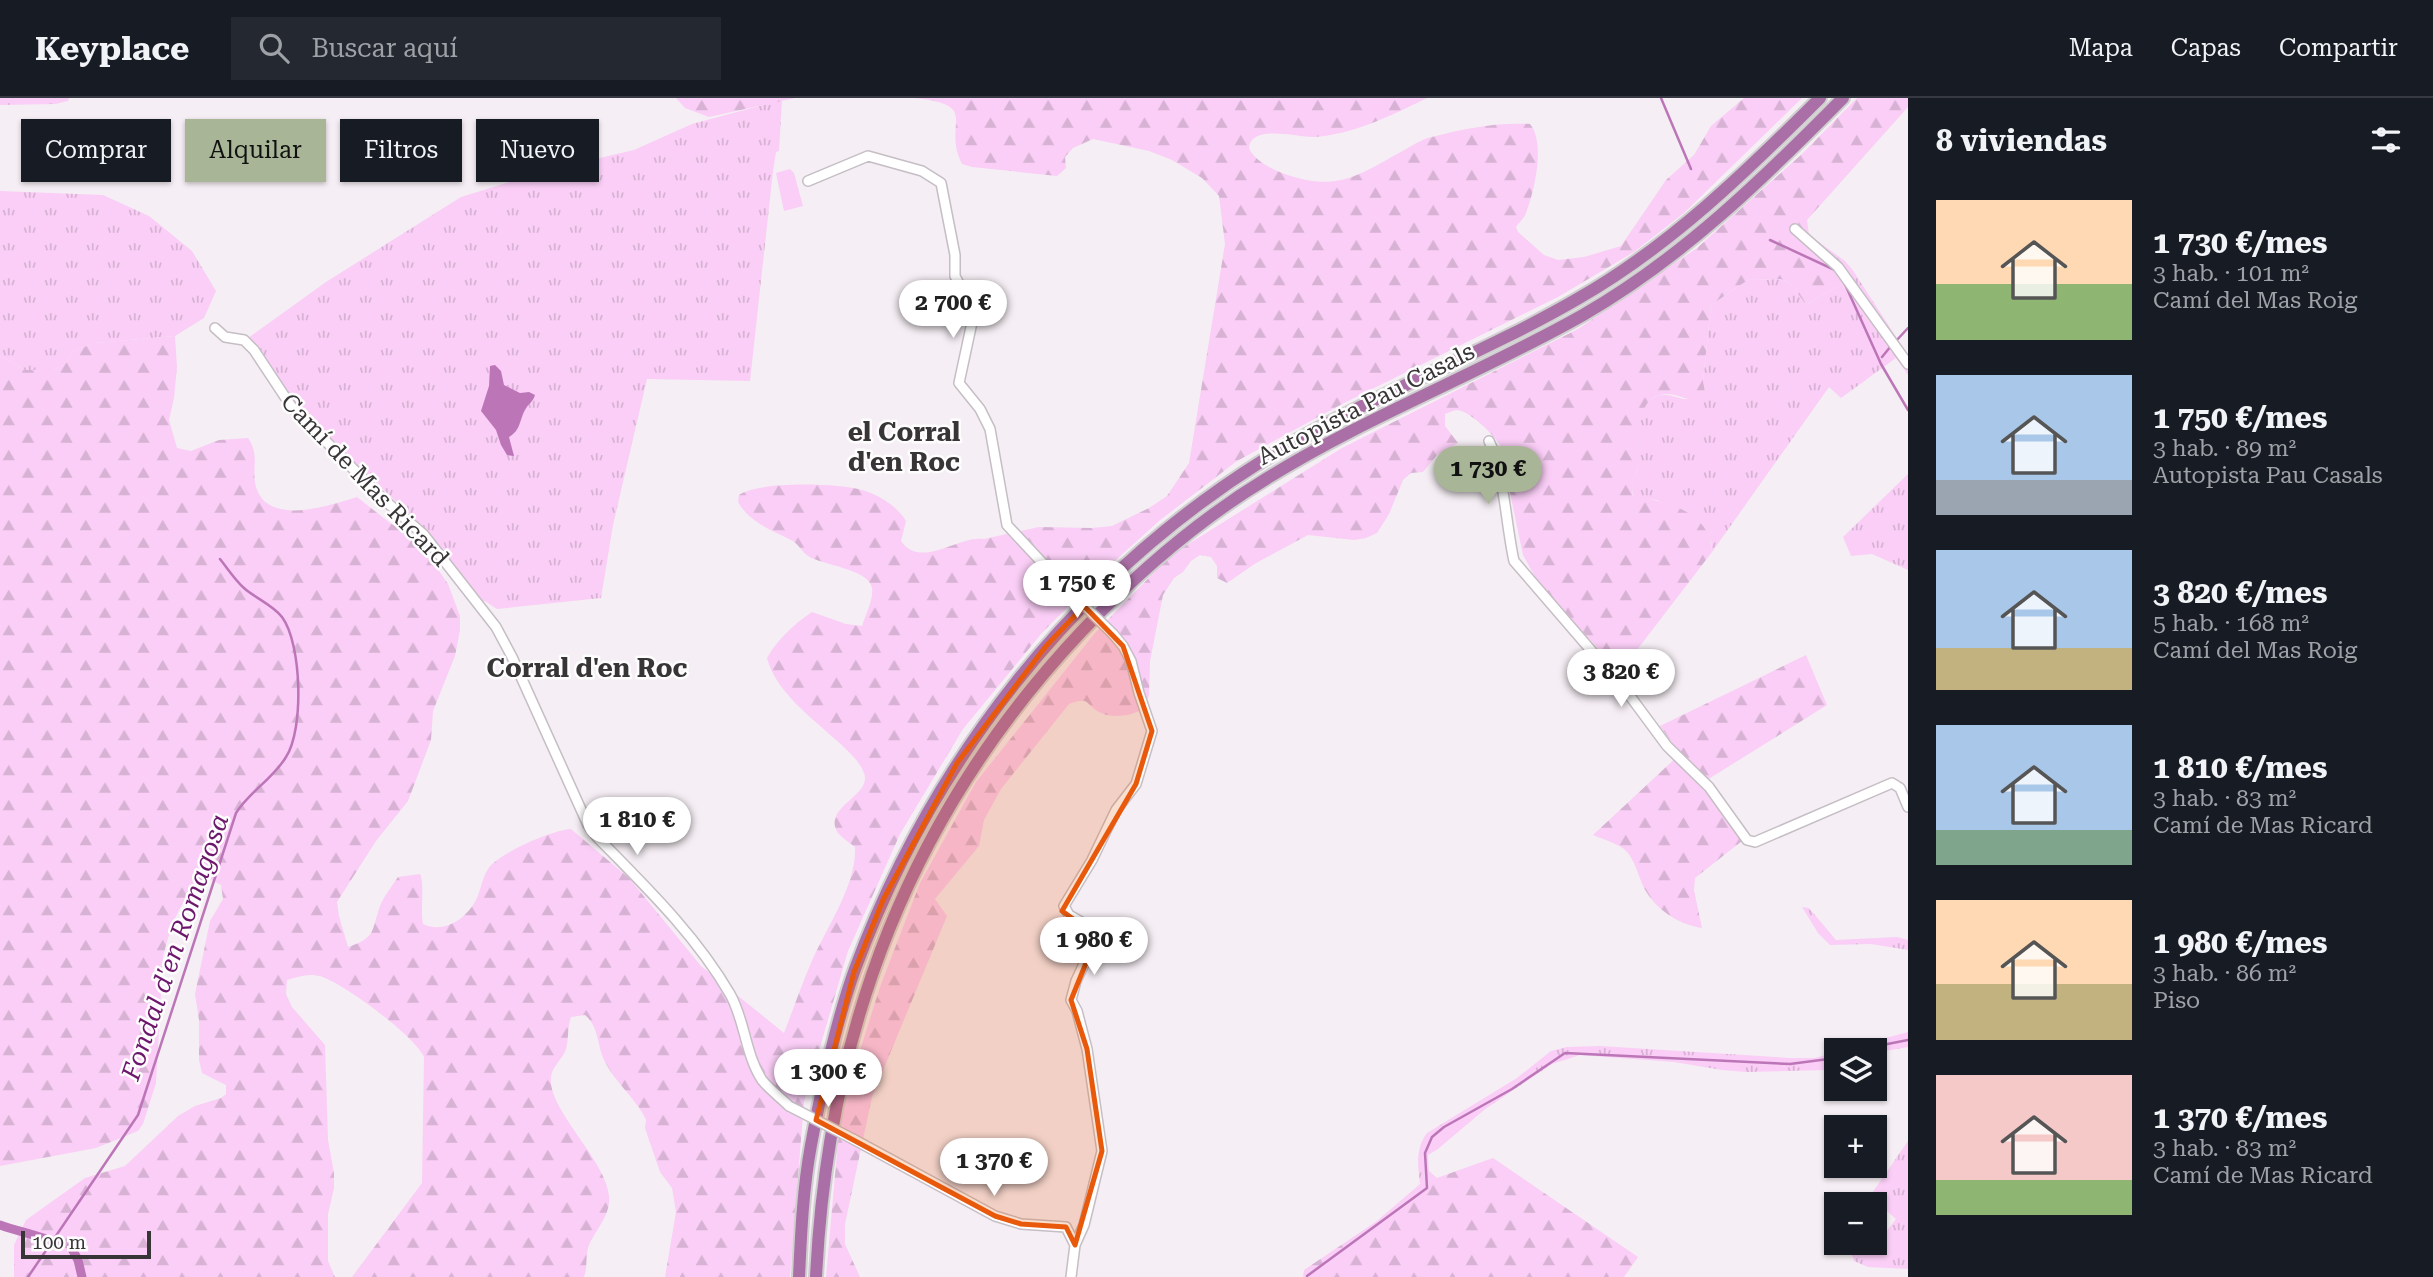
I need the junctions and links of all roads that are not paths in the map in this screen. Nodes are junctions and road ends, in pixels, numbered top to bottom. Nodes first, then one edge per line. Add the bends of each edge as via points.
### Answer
1 (1820, 98) edge
2 (1843, 98) edge
3 (808, 181) dead end
4 (1795, 229) dead end
5 (215, 328) dead end
6 (1908, 364) edge
7 (1489, 441) dead end
8 (1908, 807) edge
9 (1075, 1245) junction
10 (799, 1277) edge
11 (816, 1277) edge
12 (1071, 1277) edge

1 - 10 highway, Autopista Pau Casals via 1716,199 1628,267 1497,343 1262,461 1183,517 1113,576 1046,646 987,719 930,807 883,900 854,972 810,1148
2 - 11 highway, Autopista Pau Casals via 1732,206 1662,263 1583,315 1344,434 1255,485 1149,566 1051,664 1000,728 942,818 866,988 829,1141
3 - 9 street, bridge via 868,156 922,171 940,184 955,276 974,313 959,383 990,429 1007,525 1124,646 1152,731 1136,784 1116,810 1064,906 1097,936 1071,1000 1087,1049 1102,1151
4 - 6 street via 1838,267
5 - 9 street, Camí de Mas Ricard, bridge via 254,349 290,406 424,535 496,627 588,825 695,943 736,1006 762,1080 789,1106 995,1216 1021,1224 1066,1227
7 - 8 street via 1514,561 1627,692 1667,746 1709,787 1747,841 1755,842 1892,783 1900,788
9 - 12 street

